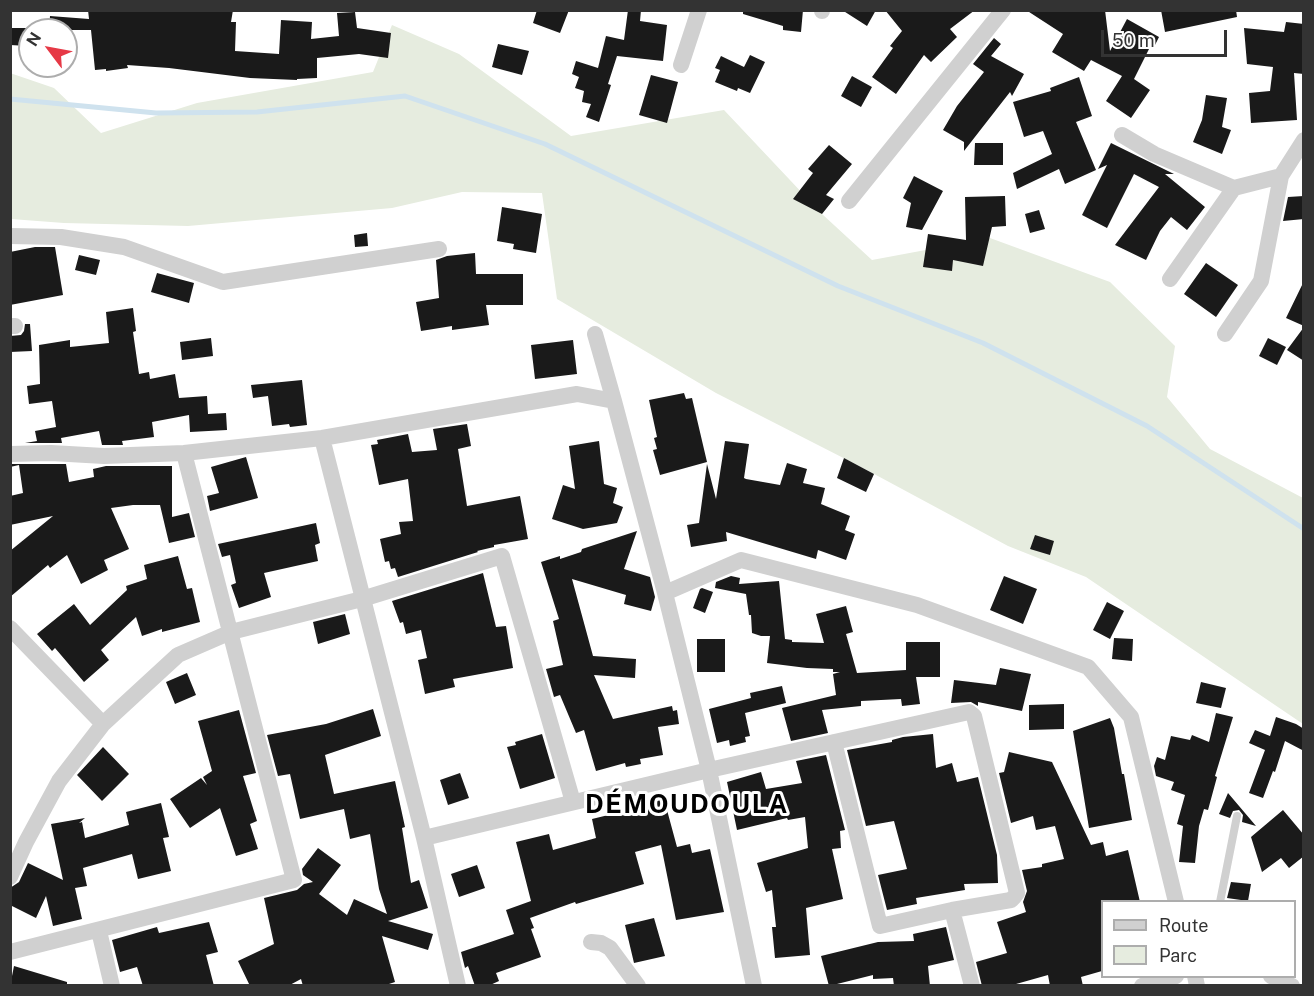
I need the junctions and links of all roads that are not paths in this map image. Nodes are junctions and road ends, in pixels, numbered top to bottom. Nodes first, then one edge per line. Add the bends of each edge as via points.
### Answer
1 (699, 10) edge
2 (1003, 10) edge
3 (681, 65) dead end
4 (1122, 135) dead end
5 (1304, 141) edge
6 (1281, 176) junction
7 (1234, 188) junction
8 (849, 201) dead end
9 (10, 236) edge
10 (439, 249) dead end
11 (1170, 279) dead end
12 (595, 334) dead end
13 (1225, 334) dead end
14 (614, 401) junction
15 (322, 438) junction
16 (184, 453) junction
17 (10, 454) edge
18 (665, 593) junction
19 (362, 599) junction
20 (10, 628) edge
21 (231, 632) junction
22 (103, 724) junction
23 (834, 742) junction
24 (709, 770) junction
25 (573, 802) junction
26 (1237, 816) dead end
27 (424, 838) junction
28 (10, 877) edge
29 (1176, 900) edge
30 (1220, 900) edge
31 (952, 909) junction
32 (99, 931) junction
33 (591, 942) dead end
34 (10, 952) edge
35 (1169, 978) edge
36 (1275, 978) edge
37 (457, 985) edge
38 (112, 986) edge
39 (638, 986) edge
40 (754, 986) edge
41 (972, 986) edge
42 (1143, 986) edge
43 (1292, 986) edge

1 - 3 street
2 - 8 street
4 - 7 street via 1155,154
5 - 6 street
6 - 7 street
6 - 13 street via 1261,281
7 - 11 street
9 - 10 street via 61,237 124,247 223,282
12 - 14 street
14 - 15 street via 577,394
14 - 18 street
15 - 16 street
15 - 19 street
16 - 17 street
16 - 21 street
18 - 24 street
18 - 29 street via 741,561 917,606 1088,667 1131,717
19 - 21 street
19 - 25 street via 502,556
19 - 27 street
20 - 22 street
21 - 22 street via 178,654
21 - 32 street via 294,880
22 - 28 street via 59,781
23 - 24 street
23 - 31 street via 878,924 882,927
23 - 31 street via 969,712 975,716 1017,893 1011,900
24 - 25 street
24 - 40 street
25 - 27 street
26 - 30 lane
27 - 37 street
31 - 41 street
32 - 34 street
32 - 38 street
33 - 39 street via 610,948
35 - 42 street
36 - 43 street

